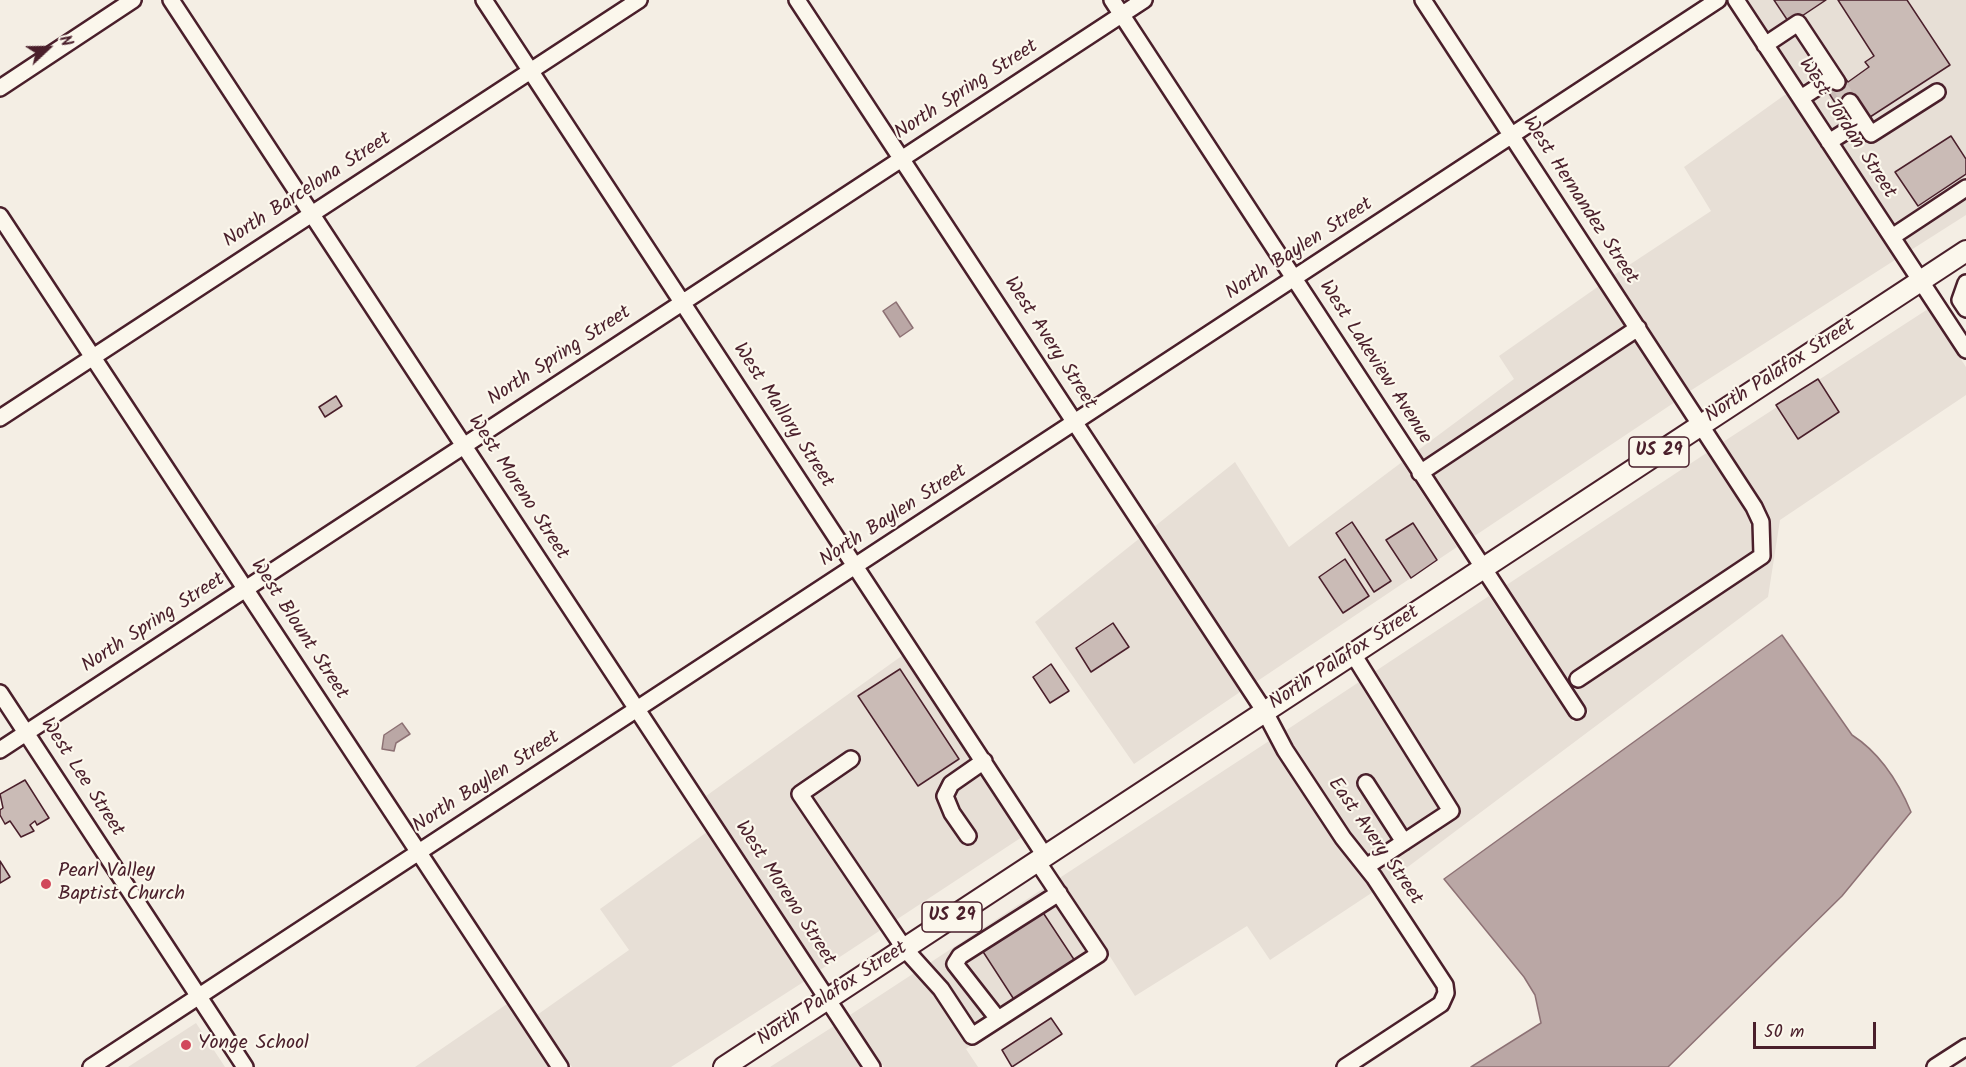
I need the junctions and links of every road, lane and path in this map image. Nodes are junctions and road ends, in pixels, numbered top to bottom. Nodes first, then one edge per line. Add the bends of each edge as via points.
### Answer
1 (134, 0) edge
2 (171, 0) edge
3 (484, 0) edge
4 (639, 0) edge
5 (797, 0) edge
6 (1112, 0) edge
7 (1144, 0) edge
8 (1423, 0) edge
9 (1718, 0) edge
10 (1736, 0) edge
11 (1122, 15) junction
12 (1765, 45) junction
13 (530, 71) junction
14 (0, 88) edge
15 (1937, 92) dead end
16 (1801, 98) junction
17 (1850, 102) tunnel mouth
18 (1862, 121) junction
19 (1512, 136) junction
20 (1829, 142) junction
21 (902, 158) junction
22 (1966, 188) edge
23 (311, 214) junction
24 (0, 216) edge
25 (1892, 237) junction
26 (1966, 251) edge
27 (1294, 279) junction
28 (1920, 281) junction
29 (1966, 283) edge
30 (682, 303) junction
31 (1966, 309) edge
32 (1638, 328) junction
33 (1960, 329) edge
34 (1966, 350) edge
35 (93, 357) junction
36 (0, 418) edge
37 (1075, 423) junction
38 (1701, 424) junction
39 (464, 446) junction
40 (1420, 473) junction
41 (856, 567) junction
42 (1482, 569) junction
43 (245, 589) junction
44 (1353, 654) junction
45 (1578, 679) dead end
46 (0, 693) edge
47 (638, 710) junction
48 (1577, 711) dead end
49 (1265, 712) junction
50 (26, 733) junction
51 (0, 750) edge
52 (851, 759) dead end
53 (984, 761) junction
54 (1366, 783) dead end
55 (968, 836) dead end
56 (1404, 842) junction
57 (419, 852) junction
58 (1041, 858) junction
59 (1366, 867) junction
60 (1059, 893) junction
61 (904, 948) junction
62 (955, 964) junction
63 (932, 979) junction
64 (199, 997) junction
65 (828, 999) junction
66 (998, 1019) junction
67 (1966, 1047) edge
68 (91, 1067) edge
69 (245, 1067) edge
70 (560, 1067) edge
71 (724, 1067) edge
72 (872, 1067) edge
73 (1346, 1067) edge
74 (1935, 1067) edge

1 - 14 street
2 - 23 street, West Moreno Street
3 - 13 street, West Mallory Street
4 - 13 street, North Barcelona Street
5 - 21 street, West Avery Street
6 - 11 street, West Lakeview Avenue
7 - 11 street, North Spring Street
8 - 19 street, West Hernandez Street
9 - 19 street, North Baylen Street
10 - 12 street, West Jordan Street
11 - 21 street, North Spring Street
11 - 27 street, West Lakeview Avenue
12 - 16 street, West Jordan Street
12 - 16 street via 1798,23 1835,79
13 - 23 street, North Barcelona Street
13 - 30 street, West Mallory Street
15 - 18 street via 1871,134
16 - 20 street, West Jordan Street
17 - 18 street
18 - 20 street
19 - 27 street, North Baylen Street
19 - 32 street, West Hernandez Street
20 - 25 street, West Jordan Street
21 - 30 street, North Spring Street
21 - 37 street, West Avery Street
22 - 25 street
23 - 35 street, North Barcelona Street
23 - 39 street, West Moreno Street
24 - 35 street, West Blount Street
25 - 28 street, West Jordan Street
26 - 28 main road, North Palafox Street / US 29
27 - 37 street, North Baylen Street
27 - 40 street, West Lakeview Avenue
28 - 33 street, West Jordan Street
28 - 38 main road, North Palafox Street / US 29
29 - 31 street via 1960,300
30 - 39 street, North Spring Street
30 - 41 street, West Mallory Street
32 - 38 street, West Hernandez Street
32 - 40 street
33 - 34 street, West Jordan Street
35 - 36 street, North Barcelona Street
35 - 43 street, West Blount Street
37 - 41 street, North Baylen Street
37 - 49 street, West Avery Street
38 - 42 main road, North Palafox Street / US 29
38 - 45 street, West Hernandez Street via 1761,522 1762,556
39 - 43 street, North Spring Street
39 - 47 street, West Moreno Street
40 - 42 street, West Lakeview Avenue
41 - 47 street, North Baylen Street
41 - 53 street, West Mallory Street
42 - 44 main road, North Palafox Street / US 29
42 - 48 street, West Lakeview Avenue
43 - 50 street, North Spring Street
43 - 57 street, West Blount Street
44 - 49 main road, North Palafox Street / US 29
44 - 56 street via 1451,811
46 - 50 street, West Lee Street
47 - 57 street, North Baylen Street
47 - 65 street, West Moreno Street
49 - 58 main road, North Palafox Street / US 29
49 - 59 street, East Avery Street via 1285,750
50 - 51 street, North Spring Street
50 - 64 street, West Lee Street
52 - 61 street via 800,794
53 - 55 street via 951,784 945,796
53 - 58 street, West Mallory Street
54 - 56 street
56 - 59 street
57 - 64 street, North Baylen Street
57 - 70 street, West Blount Street
58 - 60 street, West Mallory Street
58 - 61 main road, North Palafox Street / US 29
59 - 73 street, East Avery Street via 1445,985 1445,997 1441,1004
60 - 62 street via 960,956
60 - 66 street, West Mallory Street via 1099,954
61 - 63 street
61 - 65 main road, North Palafox Street / US 29
62 - 63 street
62 - 66 street
63 - 66 street via 972,1036
64 - 68 street, North Baylen Street
64 - 69 street, West Lee Street
65 - 71 main road, North Palafox Street / US 29
65 - 72 street, West Moreno Street
67 - 74 street

